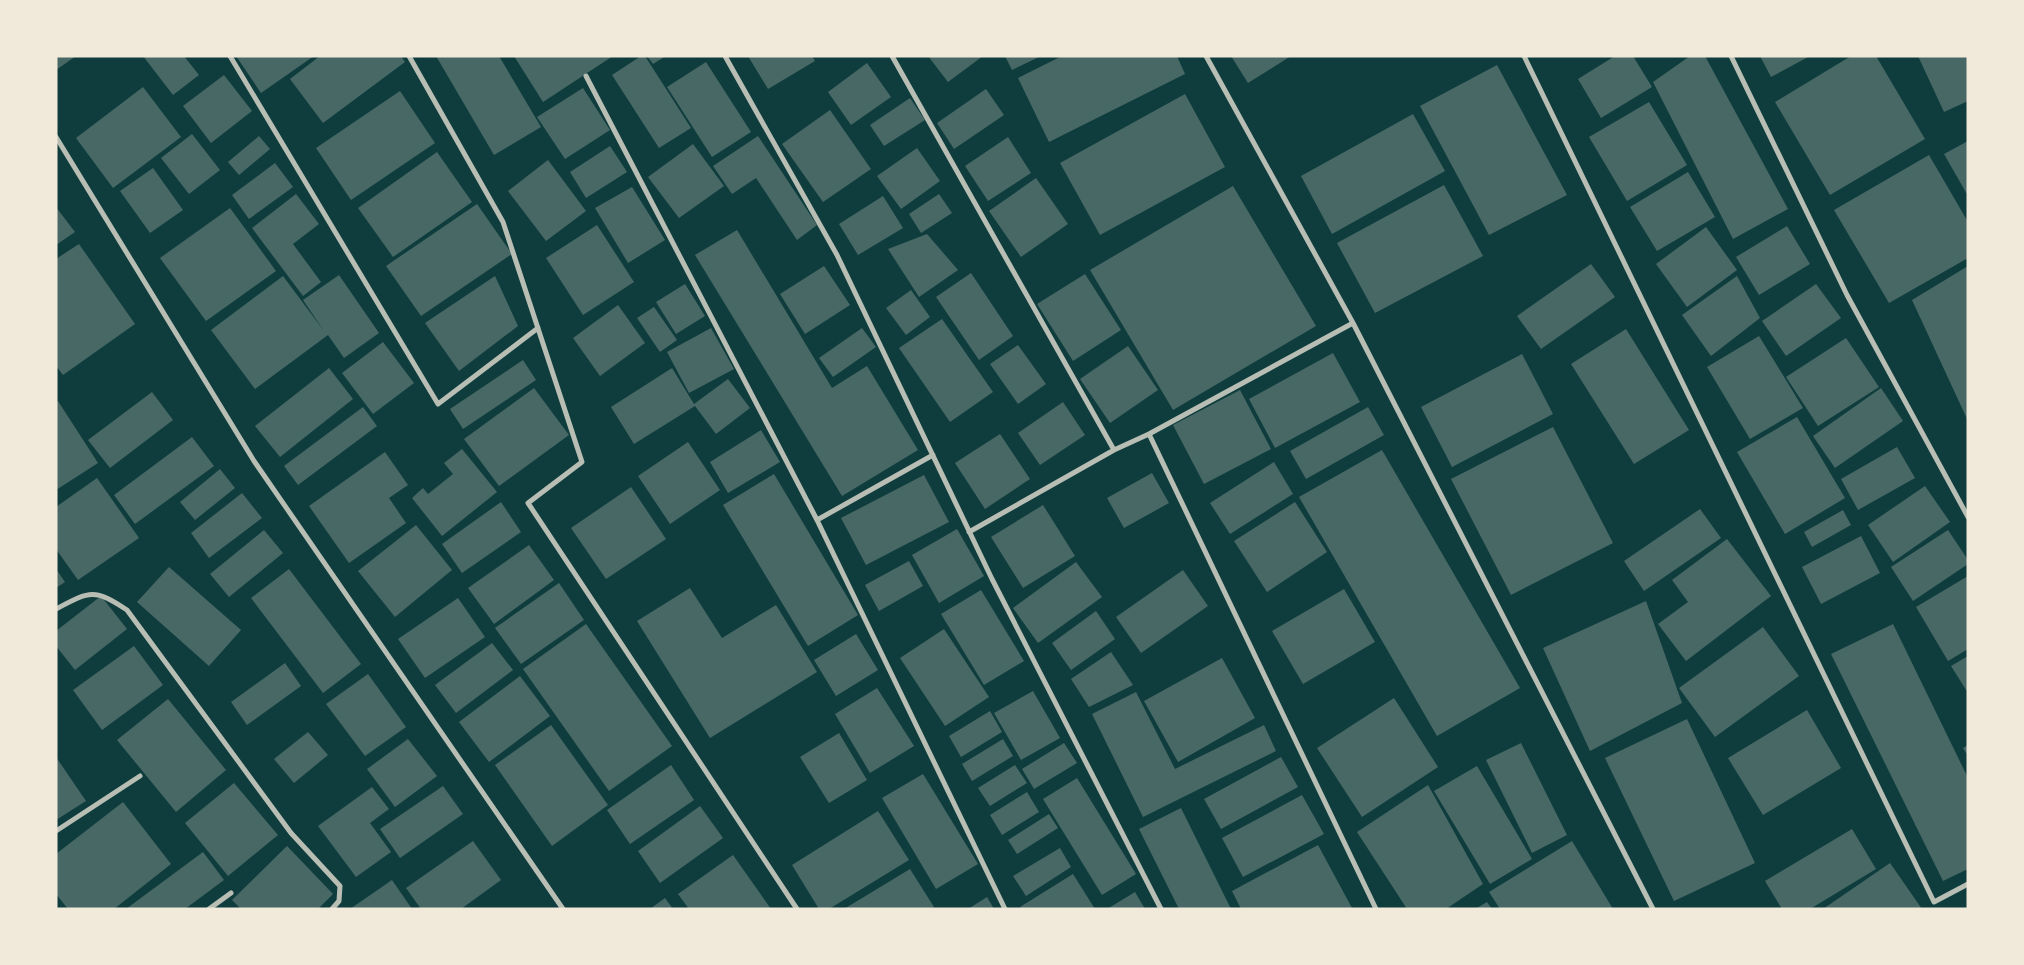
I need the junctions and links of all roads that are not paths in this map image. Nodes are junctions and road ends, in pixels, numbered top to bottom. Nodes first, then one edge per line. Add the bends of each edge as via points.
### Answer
1 (230, 56) edge
2 (409, 56) edge
3 (726, 56) edge
4 (892, 56) edge
5 (1206, 56) edge
6 (1524, 56) edge
7 (1732, 56) edge
8 (586, 76) dead end
9 (56, 138) edge
10 (1352, 323) junction
11 (538, 328) junction
12 (1150, 434) junction
13 (1114, 450) junction
14 (933, 455) junction
15 (1968, 517) edge
16 (817, 520) junction
17 (970, 532) junction
18 (56, 609) edge
19 (140, 776) dead end
20 (56, 831) edge
21 (1968, 884) edge
22 (231, 893) dead end
23 (209, 909) edge
24 (332, 909) edge
25 (563, 909) edge
26 (797, 909) edge
27 (1004, 909) edge
28 (1161, 909) edge
29 (1376, 909) edge
30 (1653, 909) edge

1 - 11 street via 438,404
2 - 11 street via 503,222
3 - 14 street via 837,255
4 - 13 street
5 - 10 street
6 - 21 street via 1934,902
7 - 15 street via 1847,295
8 - 16 street
9 - 25 street via 254,461
10 - 12 street
10 - 30 street
11 - 26 street via 582,462 528,503
12 - 13 street
12 - 29 street
13 - 17 street
14 - 16 street
14 - 17 street
16 - 27 street
17 - 28 street
18 - 24 street via 83,594 106,596 127,610 291,833 340,886 339,901
19 - 20 street
22 - 23 street

